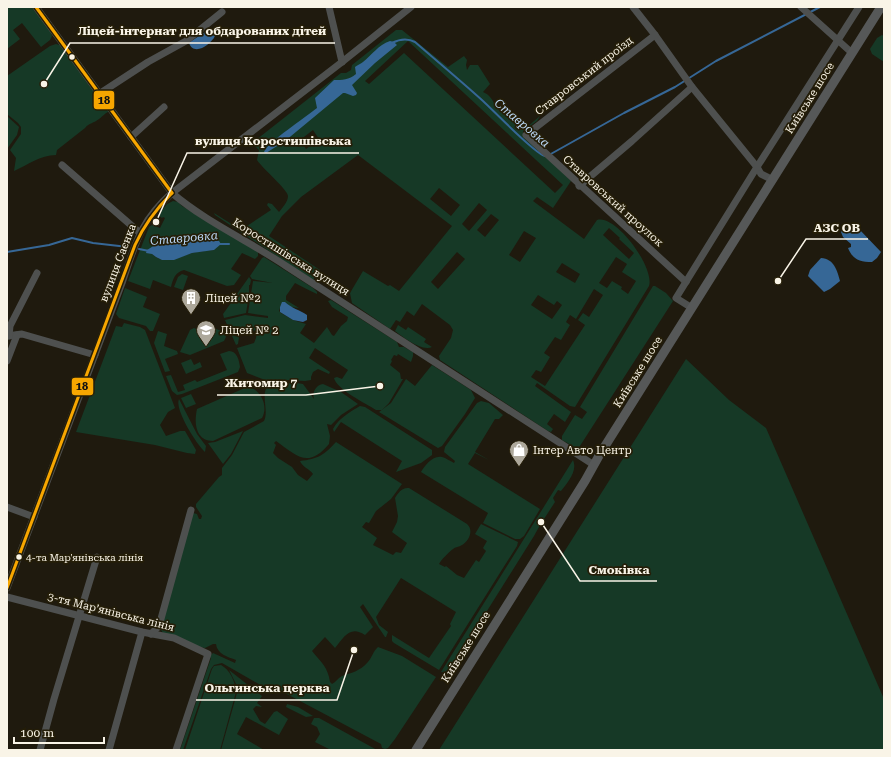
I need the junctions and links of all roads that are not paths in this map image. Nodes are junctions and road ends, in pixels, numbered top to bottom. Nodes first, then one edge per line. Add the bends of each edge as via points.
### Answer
1 (36, 7) edge
2 (330, 7) edge
3 (411, 7) edge
4 (633, 7) edge
5 (801, 7) edge
6 (859, 7) edge
7 (881, 7) edge
8 (222, 12) dead end
9 (655, 35) junction
10 (838, 41) junction
11 (852, 53) junction
12 (342, 62) junction
13 (692, 87) junction
14 (99, 94) junction
15 (164, 107) dead end
16 (526, 136) joint
17 (131, 137) junction
18 (62, 165) dead end
19 (757, 167) junction
20 (773, 180) junction
21 (579, 186) junction
22 (172, 193) junction
23 (140, 233) junction
24 (38, 273) dead end
25 (686, 282) junction
26 (692, 308) junction
27 (11, 336) edge
28 (95, 355) junction
29 (7, 361) edge
30 (594, 465) junction
31 (7, 507) edge
32 (191, 510) dead end
33 (34, 517) junction
34 (97, 557) dead end
35 (7, 588) edge
36 (7, 597) edge
37 (80, 616) junction
38 (142, 632) junction
39 (151, 634) junction
40 (40, 750) edge
41 (109, 750) edge
42 (176, 750) edge
43 (416, 750) edge

1 - 14 street, Коростишівська вулиця
2 - 12 street
3 - 12 street, вулиця Саєнка
4 - 9 street
5 - 10 street
6 - 10 street
7 - 11 main road, Київське шосе
8 - 14 street via 186,41
9 - 13 street
9 - 16 street, Ставровський проїзд
10 - 11 street
10 - 19 street
11 - 20 main road, Київське шосе
12 - 22 street, вулиця Саєнка
13 - 19 street
13 - 21 street
14 - 17 street, Коростишівська вулиця
15 - 17 street
16 - 21 street, Ставровський проулок
17 - 22 street, Коростишівська вулиця
18 - 23 street
19 - 20 street via 761,174
19 - 25 street
20 - 26 main road, Київське шосе
21 - 25 street, Ставровський проулок
22 - 23 street, вулиця Саєнка via 156,207
22 - 30 street, Коростишівська вулиця via 185,204 264,251
23 - 28 street, вулиця Саєнка
24 - 27 street via 10,326
25 - 26 street via 676,298
26 - 30 main road, Київське шосе
27 - 28 street via 22,334
27 - 29 street
28 - 33 street, вулиця Саєнка
30 - 43 main road, Київське шосе
31 - 33 street
32 - 39 street via 159,626
33 - 35 street, вулиця Саєнка
34 - 37 street
36 - 37 street, 3-тя Марʼянівська лінія
37 - 38 street, 3-тя Марʼянівська лінія
37 - 40 street
38 - 39 street, 3-тя Марʼянівська лінія
38 - 41 street
39 - 42 street, 3-тя Марʼянівська лінія via 174,638 208,654

